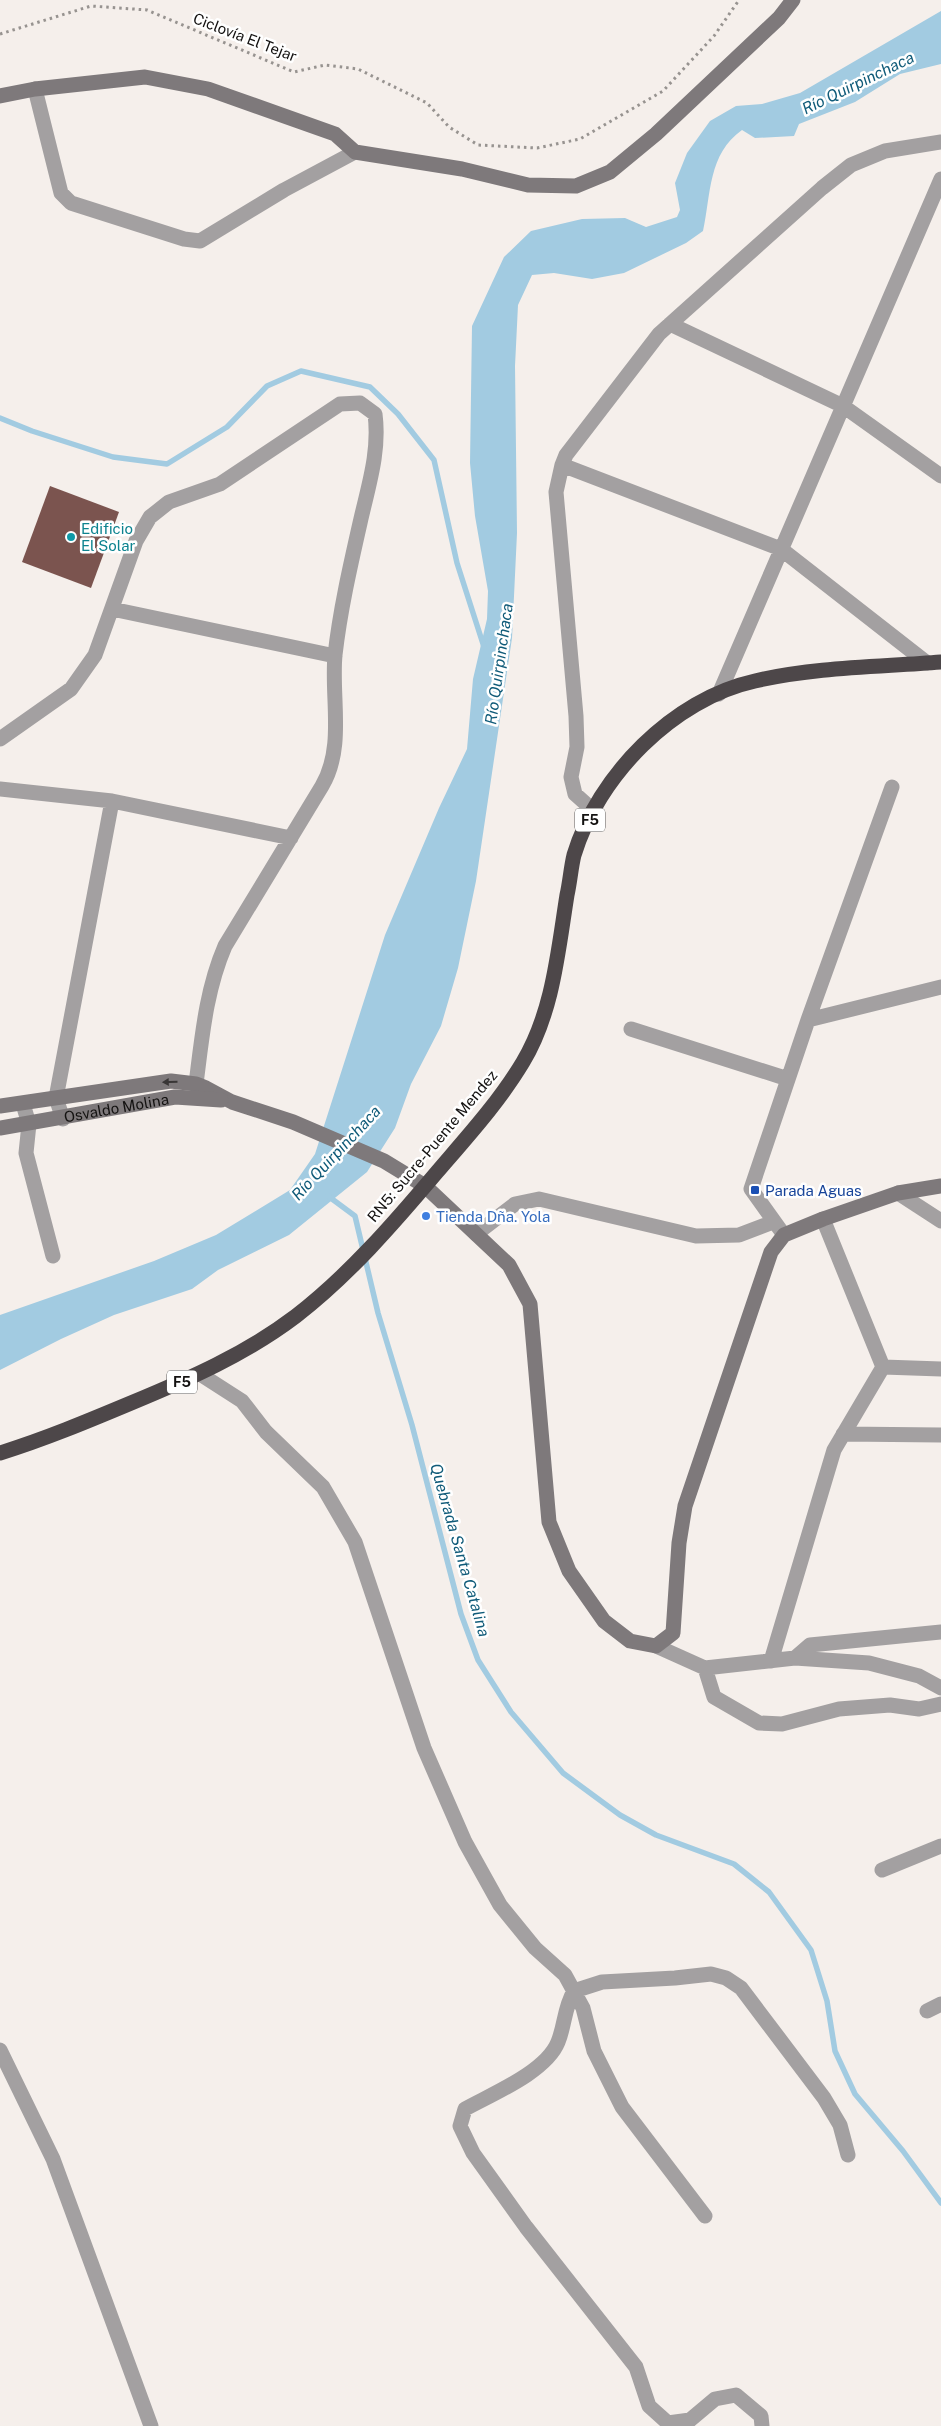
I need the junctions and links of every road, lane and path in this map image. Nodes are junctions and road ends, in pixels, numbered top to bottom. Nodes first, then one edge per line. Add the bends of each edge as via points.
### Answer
1 (739, 0) edge
2 (794, 0) edge
3 (0, 34) edge
4 (35, 89) junction
5 (0, 96) edge
6 (941, 142) edge
7 (355, 152) junction
8 (941, 179) edge
9 (670, 324) junction
10 (843, 406) junction
11 (562, 464) junction
12 (941, 476) edge
13 (781, 549) junction
14 (112, 609) junction
15 (335, 656) junction
16 (934, 663) edge
17 (719, 694) junction
18 (0, 739) edge
19 (892, 787) dead end
20 (0, 789) edge
21 (112, 801) junction
22 (594, 811) junction
23 (291, 838) junction
24 (941, 987) edge
25 (808, 1020) junction
26 (631, 1029) dead end
27 (788, 1079) junction
28 (196, 1084) junction
29 (56, 1098) junction
30 (232, 1102) junction
31 (24, 1104) junction
32 (0, 1106) edge
33 (63, 1118) junction
34 (29, 1124) junction
35 (0, 1128) edge
36 (425, 1186) junction
37 (941, 1186) edge
38 (898, 1193) junction
39 (823, 1219) junction
40 (941, 1221) edge
41 (773, 1222) junction
42 (476, 1234) junction
43 (784, 1235) junction
44 (53, 1256) dead end
45 (883, 1367) junction
46 (941, 1369) edge
47 (200, 1374) junction
48 (844, 1434) junction
49 (941, 1435) edge
50 (0, 1453) edge
51 (941, 1632) edge
52 (656, 1646) junction
53 (795, 1658) junction
54 (771, 1661) junction
55 (705, 1668) junction
56 (941, 1688) edge
57 (941, 1704) edge
58 (941, 1846) edge
59 (882, 1870) dead end
60 (574, 1991) junction
61 (941, 2004) edge
62 (927, 2011) dead end
63 (0, 2050) edge
64 (848, 2155) dead end
65 (705, 2216) dead end
66 (151, 2426) edge
67 (762, 2426) edge

1 - 3 path, Ciclovía El Tejar via 714,36 663,91 580,140 537,148 478,145 449,127 427,103 358,69 325,64 294,72 148,10 91,6
2 - 7 street via 656,134 610,172 576,186 528,185 462,169
4 - 5 street
4 - 7 street via 145,77 208,89 334,134
4 - 7 street via 61,193 71,203 184,239 200,241
6 - 9 street via 885,151 851,164
8 - 10 street
9 - 10 street
9 - 11 street via 653,341
10 - 12 street
10 - 13 street
11 - 13 street
11 - 22 street via 556,492 577,747 571,777 575,794
13 - 16 street
13 - 17 street
14 - 15 street
14 - 15 street via 136,541 150,517 169,502 220,484 340,404 360,403 375,414 375,457 347,578
14 - 18 street via 95,655 70,688
15 - 23 street via 330,774
16 - 17 highway, RN5: Sucre-Puente Mendez / F5 via 806,672 752,681
17 - 22 highway, RN5: Sucre-Puente Mendez / F5 via 652,736 625,763
19 - 25 street
20 - 21 street
21 - 23 street
21 - 29 street
22 - 36 highway, RN5: Sucre-Puente Mendez / F5 via 574,855 551,988 539,1030 500,1096
23 - 28 street via 216,965 203,1026
24 - 25 street
25 - 27 street
26 - 27 street
27 - 41 street via 751,1189
28 -> 29 street via 171,1081
28 - 30 street
29 - 31 street
29 - 33 street
30 - 33 street, Osvaldo Molina via 207,1097 174,1097
30 - 36 street via 293,1122 384,1161
31 - 32 street
31 - 34 street
33 - 34 street, Osvaldo Molina
34 - 35 street, Osvaldo Molina
34 - 44 street via 26,1153
36 - 42 street
36 - 47 highway, RN5: Sucre-Puente Mendez / F5 via 344,1275 296,1316 242,1352
37 - 38 street
38 - 39 street
38 - 40 street
39 - 43 street
39 - 45 street
41 - 42 street via 739,1235 696,1236 539,1200 515,1204
41 - 43 street
42 - 52 street via 509,1265 530,1304 549,1522 569,1571 604,1621 630,1641
43 - 52 street via 770,1252 685,1506 673,1633
45 - 46 street
45 - 48 street
47 - 50 highway, RN5: Sucre-Puente Mendez / F5 via 65,1431
47 - 60 street via 242,1402 266,1432 323,1487 356,1542 424,1748 465,1842 500,1905 535,1948 565,1975
48 - 49 street
48 - 54 street via 834,1450
51 - 53 street via 810,1644
52 - 55 street
53 - 54 street
53 - 56 street via 870,1663 919,1676
54 - 55 street
55 - 57 street via 714,1697 759,1723 782,1724 839,1709 890,1705 919,1709
58 - 59 street
60 - 64 street via 602,1982 711,1974 726,1978 741,1988 824,2098 840,2125
60 - 65 street via 583,2008 594,2051 622,2107
60 - 67 street via 566,2004 558,2043 544,2062 522,2078 465,2109 460,2126 473,2153 526,2227 636,2367 649,2406 668,2423 690,2420 715,2399 736,2396 760,2416
61 - 62 street
63 - 66 street via 53,2159

